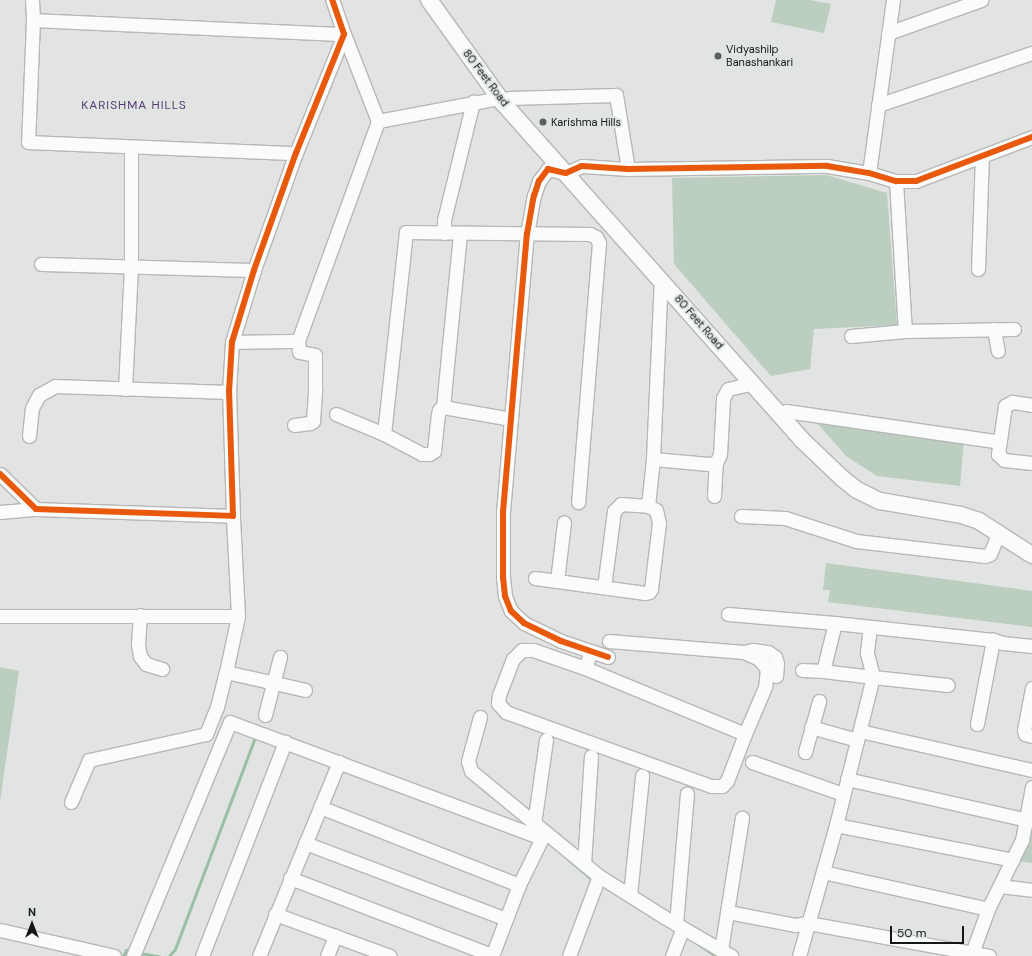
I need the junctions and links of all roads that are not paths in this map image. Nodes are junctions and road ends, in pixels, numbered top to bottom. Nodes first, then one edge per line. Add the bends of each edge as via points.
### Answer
1 (32, 0) edge
2 (332, 0) edge
3 (429, 0) edge
4 (438, 0) edge
5 (893, 0) edge
6 (981, 0) edge
7 (33, 20) junction
8 (888, 33) junction
9 (344, 34) junction
10 (1032, 53) edge
11 (504, 98) junction
12 (473, 102) junction
13 (878, 105) junction
14 (378, 121) junction
15 (1032, 137) edge
16 (131, 147) junction
17 (296, 153) junction
18 (982, 156) junction
19 (628, 169) junction
20 (570, 171) junction
21 (869, 173) junction
22 (896, 181) junction
23 (444, 233) junction
24 (460, 233) junction
25 (527, 234) junction
26 (42, 264) dead end
27 (131, 265) junction
28 (978, 269) dead end
29 (254, 270) junction
30 (661, 279) junction
31 (994, 329) junction
32 (1014, 329) dead end
33 (905, 331) junction
34 (851, 336) dead end
35 (298, 341) junction
36 (232, 342) junction
37 (998, 351) dead end
38 (753, 383) junction
39 (125, 389) junction
40 (229, 392) junction
41 (1032, 405) edge
42 (443, 407) junction
43 (786, 411) junction
44 (336, 414) dead end
45 (511, 419) junction
46 (294, 425) dead end
47 (384, 434) junction
48 (29, 436) dead end
49 (1000, 442) junction
50 (653, 459) junction
51 (716, 462) junction
52 (1032, 463) edge
53 (0, 474) edge
54 (714, 496) dead end
55 (578, 502) dead end
56 (648, 506) junction
57 (36, 509) junction
58 (0, 512) edge
59 (233, 516) junction
60 (741, 516) dead end
61 (564, 522) dead end
62 (999, 532) junction
63 (1032, 547) edge
64 (1032, 555) edge
65 (535, 578) dead end
66 (557, 581) junction
67 (604, 587) junction
68 (728, 614) dead end
69 (140, 615) junction
70 (0, 616) edge
71 (238, 616) junction
72 (835, 623) junction
73 (870, 628) junction
74 (994, 640) junction
75 (609, 641) dead end
76 (1032, 646) edge
77 (591, 651) junction
78 (744, 652) junction
79 (280, 657) dead end
80 (608, 657) dead end
81 (585, 668) junction
82 (162, 670) dead end
83 (802, 670) dead end
84 (823, 671) junction
85 (226, 672) junction
86 (776, 676) dead end
87 (873, 677) junction
88 (273, 683) junction
89 (948, 686) dead end
90 (1032, 688) edge
91 (305, 690) dead end
92 (819, 700) dead end
93 (265, 715) dead end
94 (480, 717) dead end
95 (977, 724) dead end
96 (811, 728) junction
97 (745, 734) junction
98 (858, 736) junction
99 (1032, 736) edge
100 (546, 740) dead end
101 (285, 742) junction
102 (805, 752) dead end
103 (591, 756) dead end
104 (339, 762) junction
105 (752, 762) dead end
106 (1032, 770) edge
107 (642, 776) dead end
108 (847, 779) junction
109 (1032, 787) edge
110 (687, 793) dead end
111 (843, 794) junction
112 (71, 802) dead end
113 (320, 807) junction
114 (742, 818) dead end
115 (1029, 820) edge
116 (534, 824) junction
117 (836, 825) junction
118 (305, 843) junction
119 (1013, 860) junction
120 (584, 864) junction
121 (823, 872) junction
122 (599, 876) junction
123 (290, 878) junction
124 (520, 885) junction
125 (1000, 886) junction
126 (1032, 890) edge
127 (630, 895) junction
128 (988, 909) junction
129 (728, 912) junction
130 (275, 914) junction
131 (506, 919) junction
132 (808, 924) junction
133 (680, 929) junction
134 (0, 930) edge
135 (335, 936) junction
136 (726, 953) edge
137 (89, 954) edge
138 (382, 955) edge
139 (492, 955) edge
140 (972, 955) edge
141 (114, 956) edge
142 (134, 956) edge
143 (202, 956) edge
144 (259, 956) edge
145 (327, 956) edge
146 (569, 956) edge
147 (672, 956) edge
148 (799, 956) edge
149 (989, 956) edge

1 - 7 street
2 - 9 street
3 - 11 main road, 80 Feet Road
4 - 11 main road, 80 Feet Road
5 - 8 street
6 - 8 street
7 - 9 street
7 - 16 street via 28,142
8 - 13 street
9 - 14 street
9 - 17 street
10 - 13 street
11 - 12 street
11 - 19 street via 616,95
11 - 20 main road, 80 Feet Road
12 - 14 street
12 - 23 street via 444,220
13 - 21 street
14 - 35 street
15 - 18 street
16 - 17 street
16 - 27 street
17 - 29 street
18 - 22 street via 916,181
18 - 28 street
19 - 20 street via 582,166
19 - 21 street via 827,166
20 - 25 street via 548,169 539,181
20 - 30 main road, 80 Feet Road
20 - 43 main road, 80 Feet Road
21 - 22 street
22 - 33 street
23 - 24 street
23 - 47 street via 406,232
24 - 25 street
24 - 42 street
25 - 45 street
25 - 55 street via 590,234 596,237 599,243
26 - 27 street
27 - 29 street
27 - 39 street
29 - 36 street
30 - 38 main road, 80 Feet Road
30 - 50 street
31 - 32 street
31 - 33 street
31 - 37 street
33 - 34 street
35 - 36 street
35 - 46 street via 299,352 315,355 315,389 313,421 310,424
36 - 40 street
38 - 51 street via 728,389 723,398 720,454
38 - 62 main road, 80 Feet Road via 801,439 843,479 861,492 888,503 961,515
39 - 40 street
39 - 48 street via 55,386 48,388 39,395 32,408
40 - 59 street
41 - 49 street via 1008,403 1005,406
42 - 45 street
42 - 47 street via 439,410 434,451 429,454 422,454
43 - 49 street
43 - 63 main road, 80 Feet Road via 854,480 868,489 890,497 974,512 990,518
44 - 47 street
45 - 77 street via 503,512 502,578 510,611 524,623 561,641
49 - 52 street via 998,454 1004,460
50 - 51 street via 709,464
50 - 56 street
51 - 54 street
53 - 57 street
56 - 67 street via 621,504 614,511
56 - 67 street via 656,510 659,523 651,589 645,593
57 - 58 street
57 - 59 street
59 - 71 street
60 - 62 street via 785,518 856,541 985,556 990,554
61 - 66 street
62 - 64 main road, 80 Feet Road
65 - 66 street
66 - 67 street
68 - 72 street
69 - 70 street
69 - 71 street
69 - 82 street via 140,656 146,664
71 - 85 street
72 - 73 street
72 - 84 street
73 - 74 street
73 - 87 street via 867,653
74 - 76 street
74 - 95 street
75 - 78 street
77 - 80 street
77 - 81 street
78 - 86 street via 768,652 775,657 778,663
78 - 97 street via 759,658 767,669 765,687
79 - 88 street
81 - 97 street
81 - 97 street via 533,650 522,650 513,659 498,703 506,712 711,786 722,786 727,781
83 - 84 street
84 - 87 street
85 - 88 street
85 - 112 street via 217,707 206,734 89,760
87 - 89 street
87 - 98 street
88 - 91 street
88 - 93 street
90 - 99 street via 1024,730 1025,734
92 - 96 street
94 - 116 street via 468,761 471,771
96 - 98 street
96 - 102 street
98 - 106 street
98 - 108 street
100 - 116 street
101 - 104 street
101 - 142 street via 230,722
101 - 143 street
103 - 120 street
104 - 113 street
104 - 124 street via 542,838
105 - 111 street
107 - 127 street
108 - 111 street
108 - 115 street
109 - 115 street
110 - 133 street
111 - 117 street
113 - 118 street
113 - 124 street
114 - 129 street
115 - 119 street
116 - 120 street
117 - 119 street
117 - 121 street
118 - 123 street
118 - 131 street
119 - 125 street
120 - 122 street
121 - 128 street
121 - 132 street
122 - 127 street
122 - 146 street
123 - 130 street
123 - 139 street
124 - 131 street
125 - 126 street
125 - 128 street
127 - 133 street
128 - 140 street
129 - 132 street via 795,925
129 - 136 street
130 - 135 street
130 - 144 street
131 - 139 street
132 - 140 street
132 - 148 street
133 - 136 street
133 - 147 street
134 - 137 street
135 - 138 street
135 - 145 street
137 - 141 street
140 - 149 street

